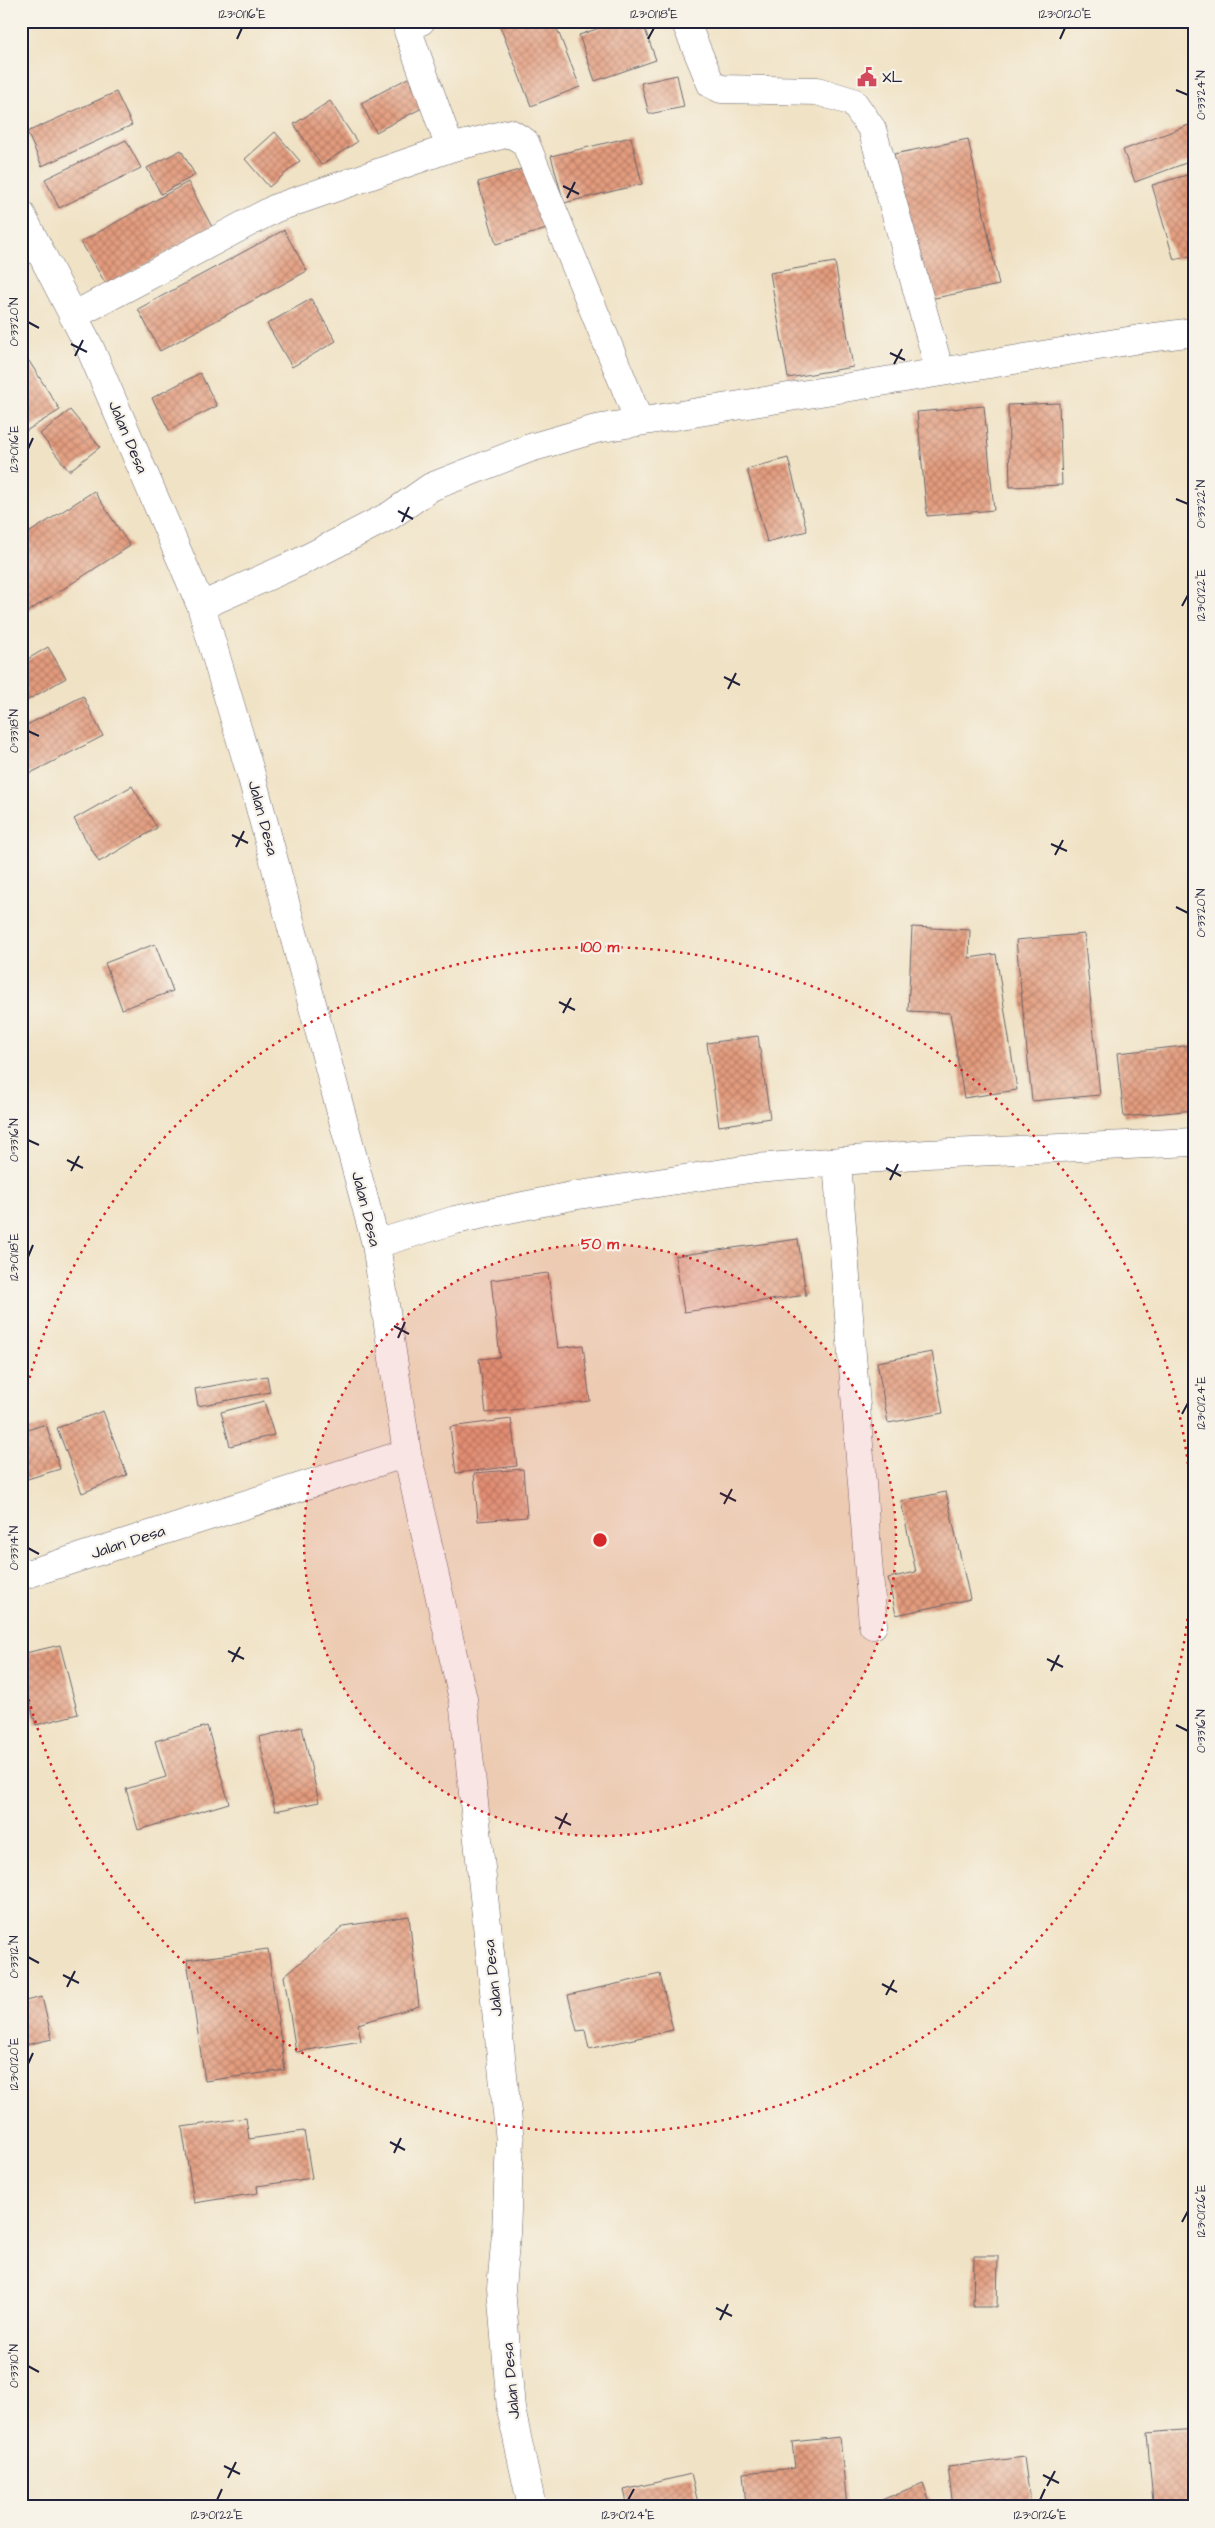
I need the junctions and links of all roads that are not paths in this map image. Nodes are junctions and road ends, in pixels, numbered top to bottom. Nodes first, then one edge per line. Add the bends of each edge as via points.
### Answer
1 (421, 21) edge
2 (685, 21) edge
3 (450, 148) junction
4 (21, 214) edge
5 (73, 316) junction
6 (1194, 332) edge
7 (940, 372) junction
8 (639, 421) junction
9 (200, 606) junction
10 (1194, 1142) edge
11 (837, 1162) junction
12 (376, 1244) junction
13 (407, 1452) junction
14 (21, 1576) edge
15 (873, 1625) dead end
16 (532, 2507) edge

1 - 3 street via 412,25 408,32
2 - 7 street via 711,84 721,89 817,91 853,102 872,129
3 - 5 street via 276,208
3 - 8 street via 510,133 525,142
4 - 5 street, Jalan Desa
5 - 9 street, Jalan Desa via 90,348
6 - 7 street
7 - 8 street
8 - 9 street via 540,445 431,487 390,516 302,561
9 - 12 street, Jalan Desa via 255,788
10 - 11 street via 927,1154
11 - 12 street via 756,1168 572,1196 456,1220
11 - 15 street
12 - 13 street, Jalan Desa
13 - 14 street, Jalan Desa
13 - 16 street, Jalan Desa via 462,1698 510,2141 501,2288 511,2409

